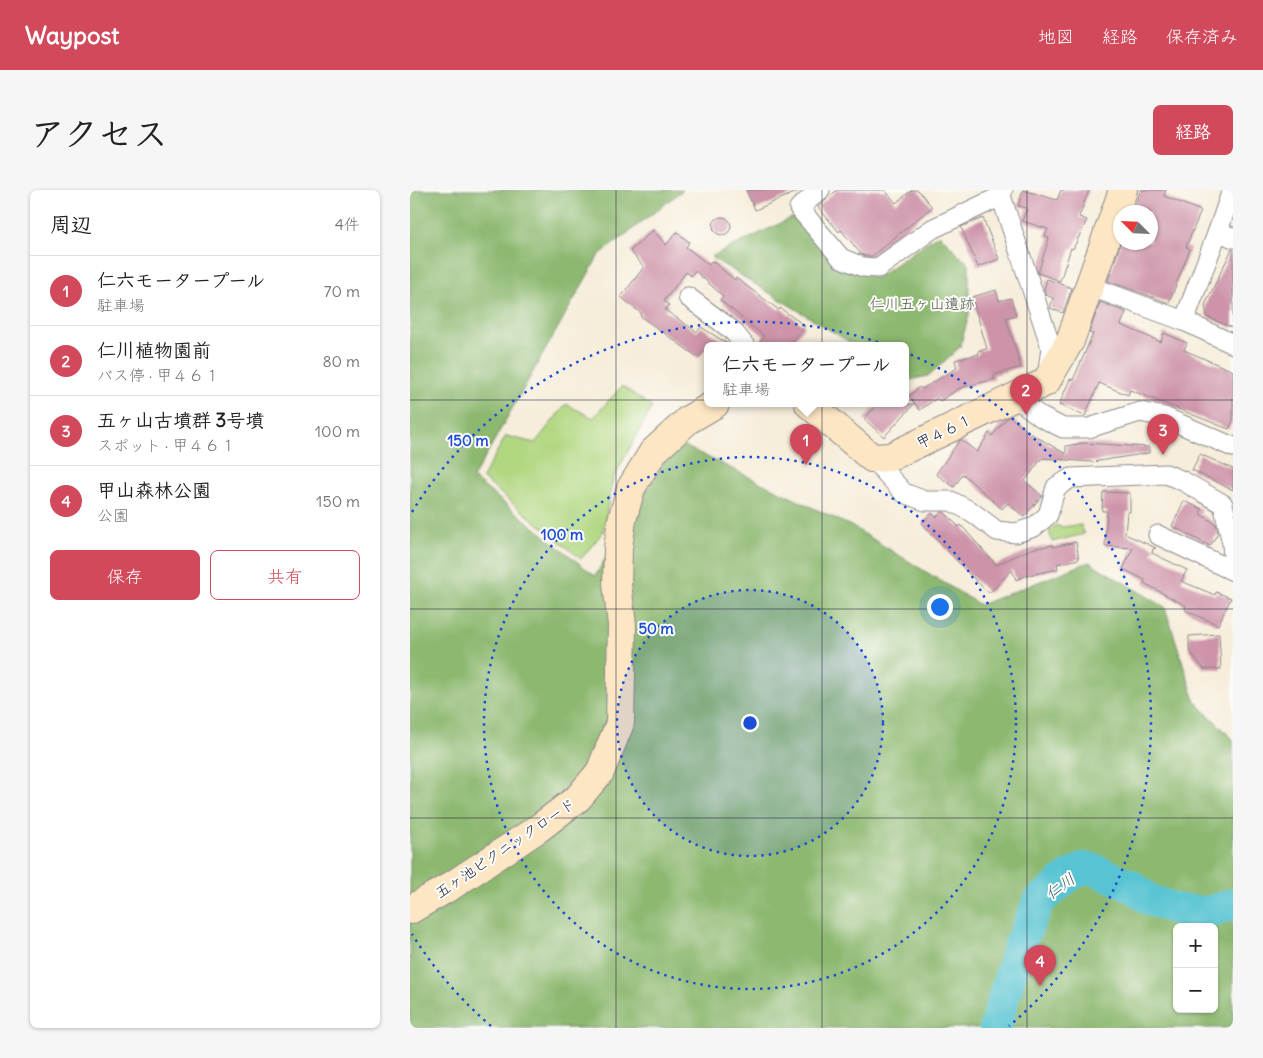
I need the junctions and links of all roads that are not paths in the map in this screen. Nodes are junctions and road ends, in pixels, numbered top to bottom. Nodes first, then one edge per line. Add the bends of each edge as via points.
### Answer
1 (820, 190) edge
2 (1123, 190) edge
3 (1232, 190) edge
4 (1002, 193) edge
5 (1226, 235) edge
6 (1090, 286) junction
7 (688, 297) dead end
8 (1184, 321) junction
9 (742, 342) edge
10 (1233, 344) edge
11 (1046, 382) junction
12 (1015, 397) junction
13 (710, 407) edge
14 (812, 407) edge
15 (1233, 447) edge
16 (872, 458) junction
17 (1158, 535) dead end
18 (1233, 557) edge
19 (1233, 571) edge
20 (410, 910) edge

1 - 4 street via 799,208 841,258 863,267 878,268 932,228
2 - 6 street
3 - 5 street
4 - 11 street via 1051,347
5 - 8 street
6 - 8 street
6 - 11 street via 1070,341
7 - 9 street via 733,331
8 - 10 street
11 - 12 street, 甲４６１
12 - 15 street via 1063,428 1089,428 1140,412 1164,417
12 - 16 street, 甲４６１ via 890,457
13 - 20 street, 五ヶ池ピクニックロード via 688,420 654,452 631,488 618,548 617,584 622,625 620,723 600,772 578,798 538,828
14 - 16 street
16 - 18 street via 904,493 925,501 951,502 972,512 997,531 1016,533 1034,527 1048,515 1056,487 1071,478 1166,474 1223,504
17 - 19 street

